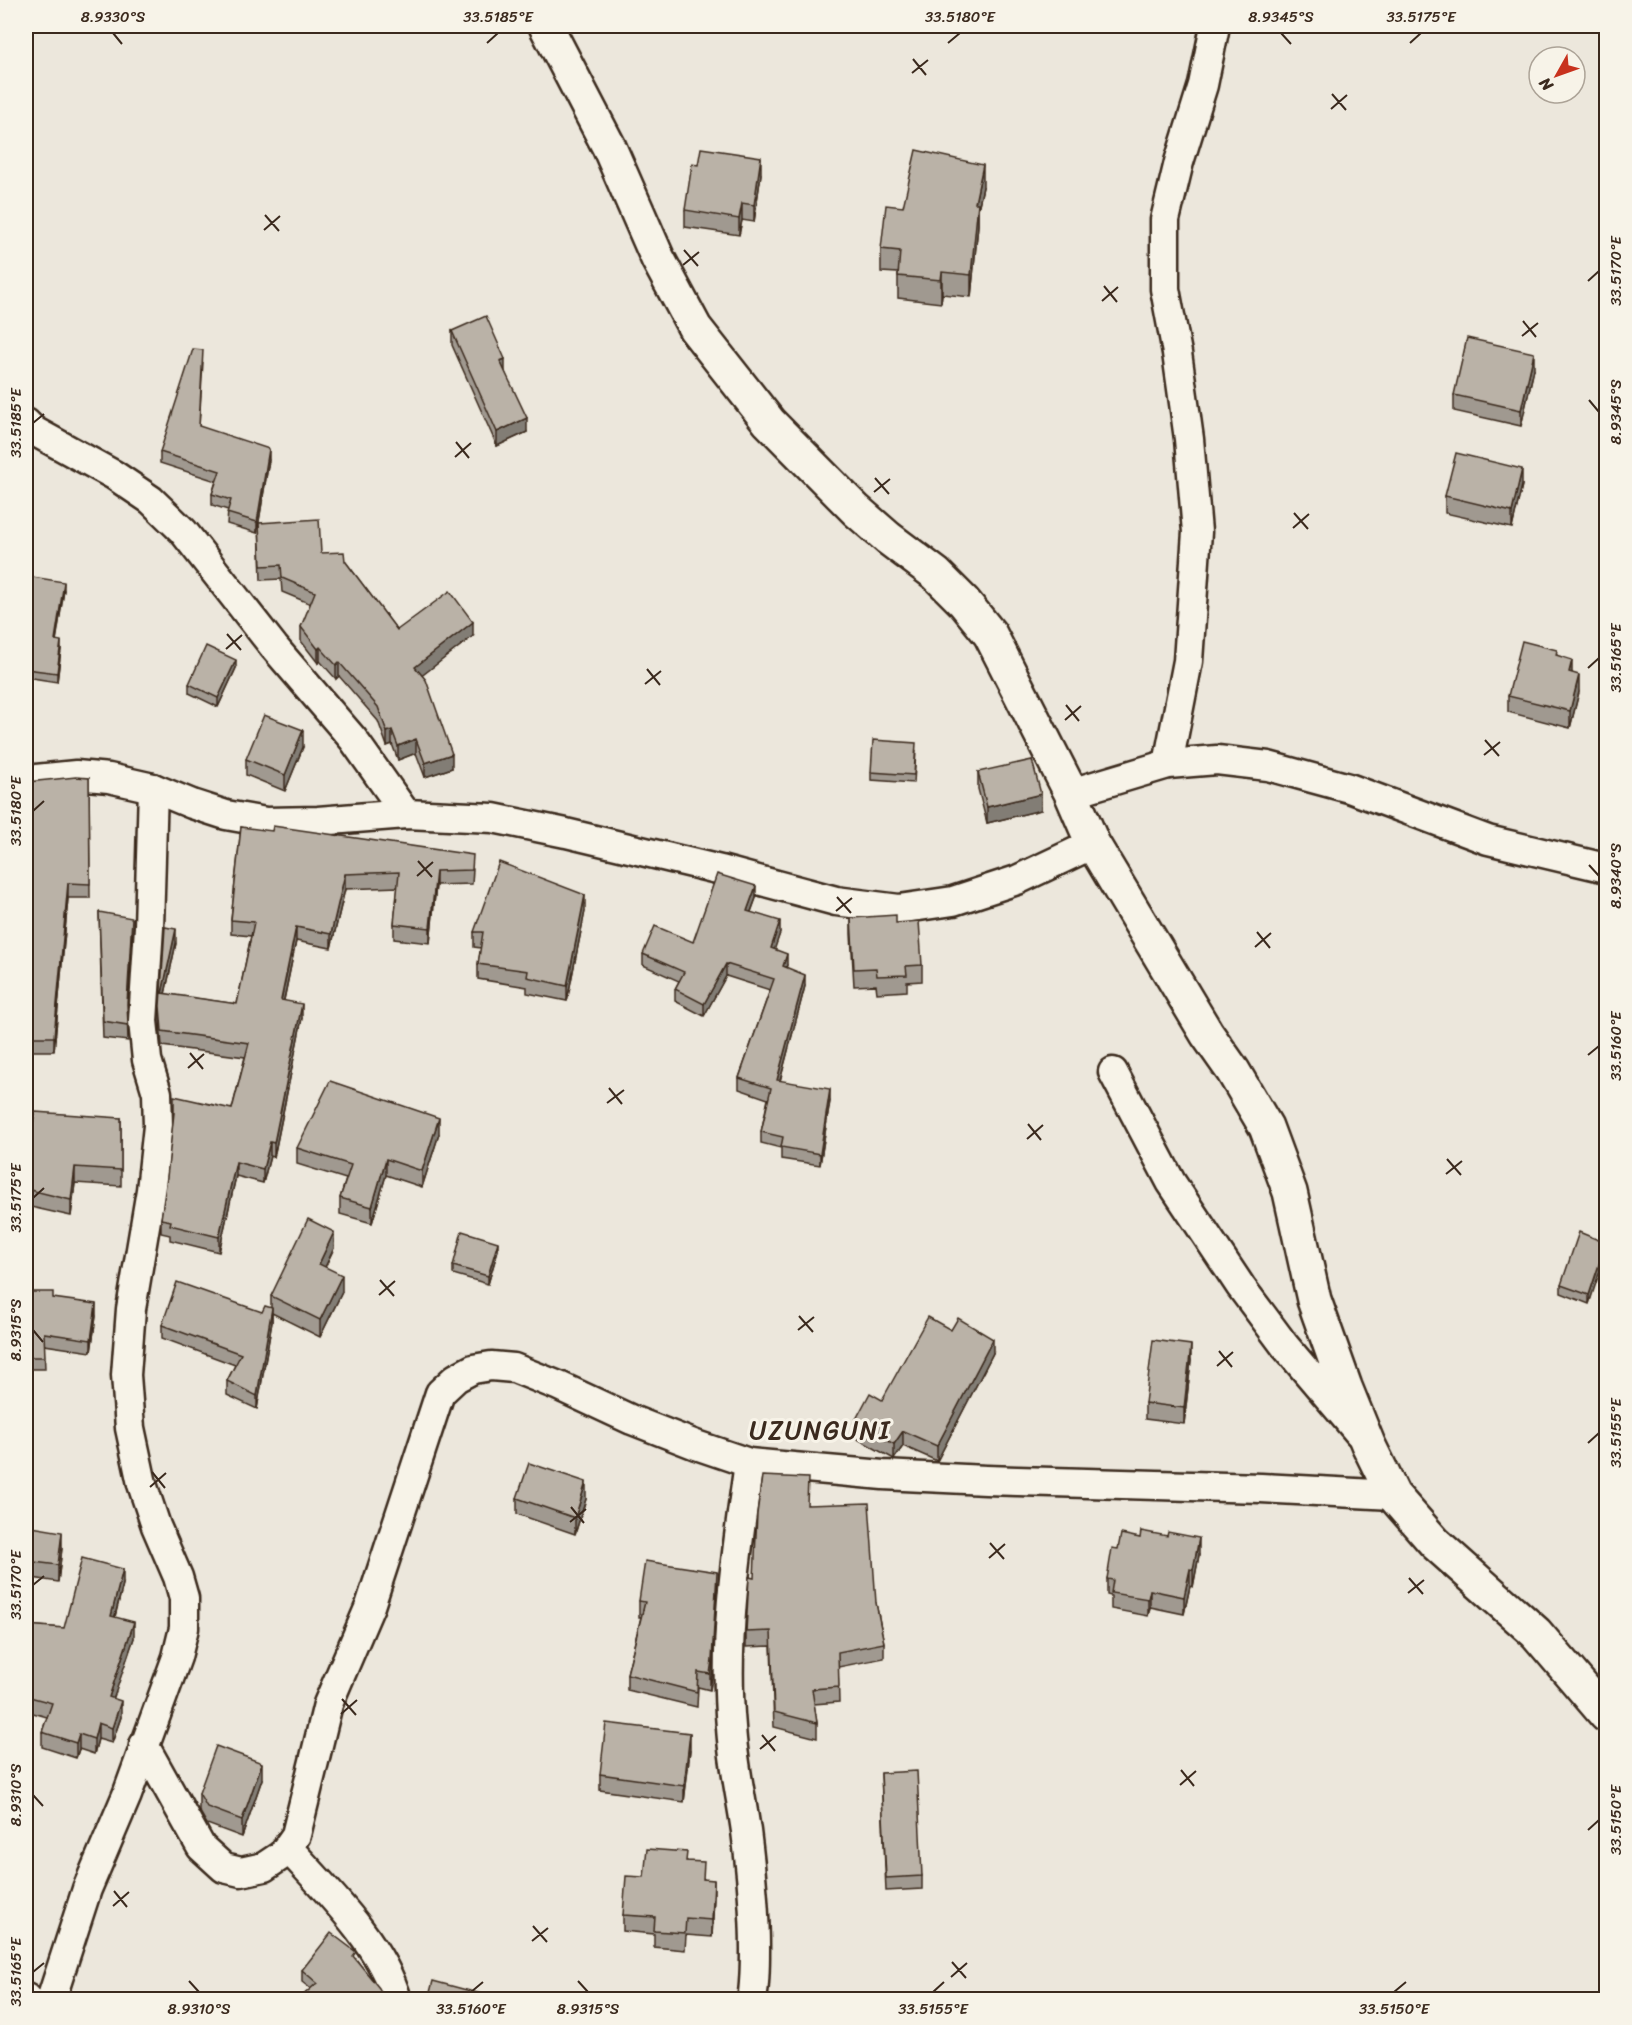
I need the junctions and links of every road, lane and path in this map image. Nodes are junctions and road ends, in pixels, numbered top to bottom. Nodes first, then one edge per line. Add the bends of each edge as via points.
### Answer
1 (546, 26) edge
2 (1215, 26) edge
3 (26, 423) edge
4 (1168, 764) junction
5 (26, 780) edge
6 (153, 788) junction
7 (1071, 792) junction
8 (406, 813) junction
9 (1093, 844) junction
10 (1606, 867) edge
11 (1113, 1072) dead end
12 (1368, 1444) junction
13 (749, 1463) junction
14 (1393, 1495) junction
15 (1606, 1715) edge
16 (144, 1745) junction
17 (288, 1848) junction
18 (51, 2000) edge
19 (397, 2000) edge
20 (752, 2000) edge

1 - 7 street via 695,328 768,422 864,517 936,574 990,634
2 - 4 street via 1203,85 1165,220 1165,289 1188,429 1197,532 1188,661
3 - 8 street via 151,500 183,531 353,739
4 - 7 street
4 - 10 street via 1217,760 1268,766 1349,788 1488,840
5 - 6 street via 76,775
6 - 8 street via 226,815 267,822
6 - 16 street via 143,1021 147,1060 157,1094 158,1126 131,1309 126,1375 130,1428 142,1484 178,1577 184,1598 184,1628
7 - 9 street
8 - 9 street via 493,818 721,870 836,901 899,909 952,901 1006,884
9 - 12 street via 1266,1127 1290,1192 1314,1300
11 - 12 street via 1171,1182 1241,1287
12 - 14 street
13 - 14 street via 883,1475
13 - 17 street via 653,1428 514,1368 473,1369 456,1378 440,1393 370,1606 328,1704 296,1835
13 - 20 street via 738,1546 729,1699 755,1913
14 - 15 street via 1435,1543 1536,1633
16 - 17 street via 201,1847 224,1868 241,1872 264,1867
16 - 18 street via 87,1889
17 - 19 street via 371,1944 391,1979

